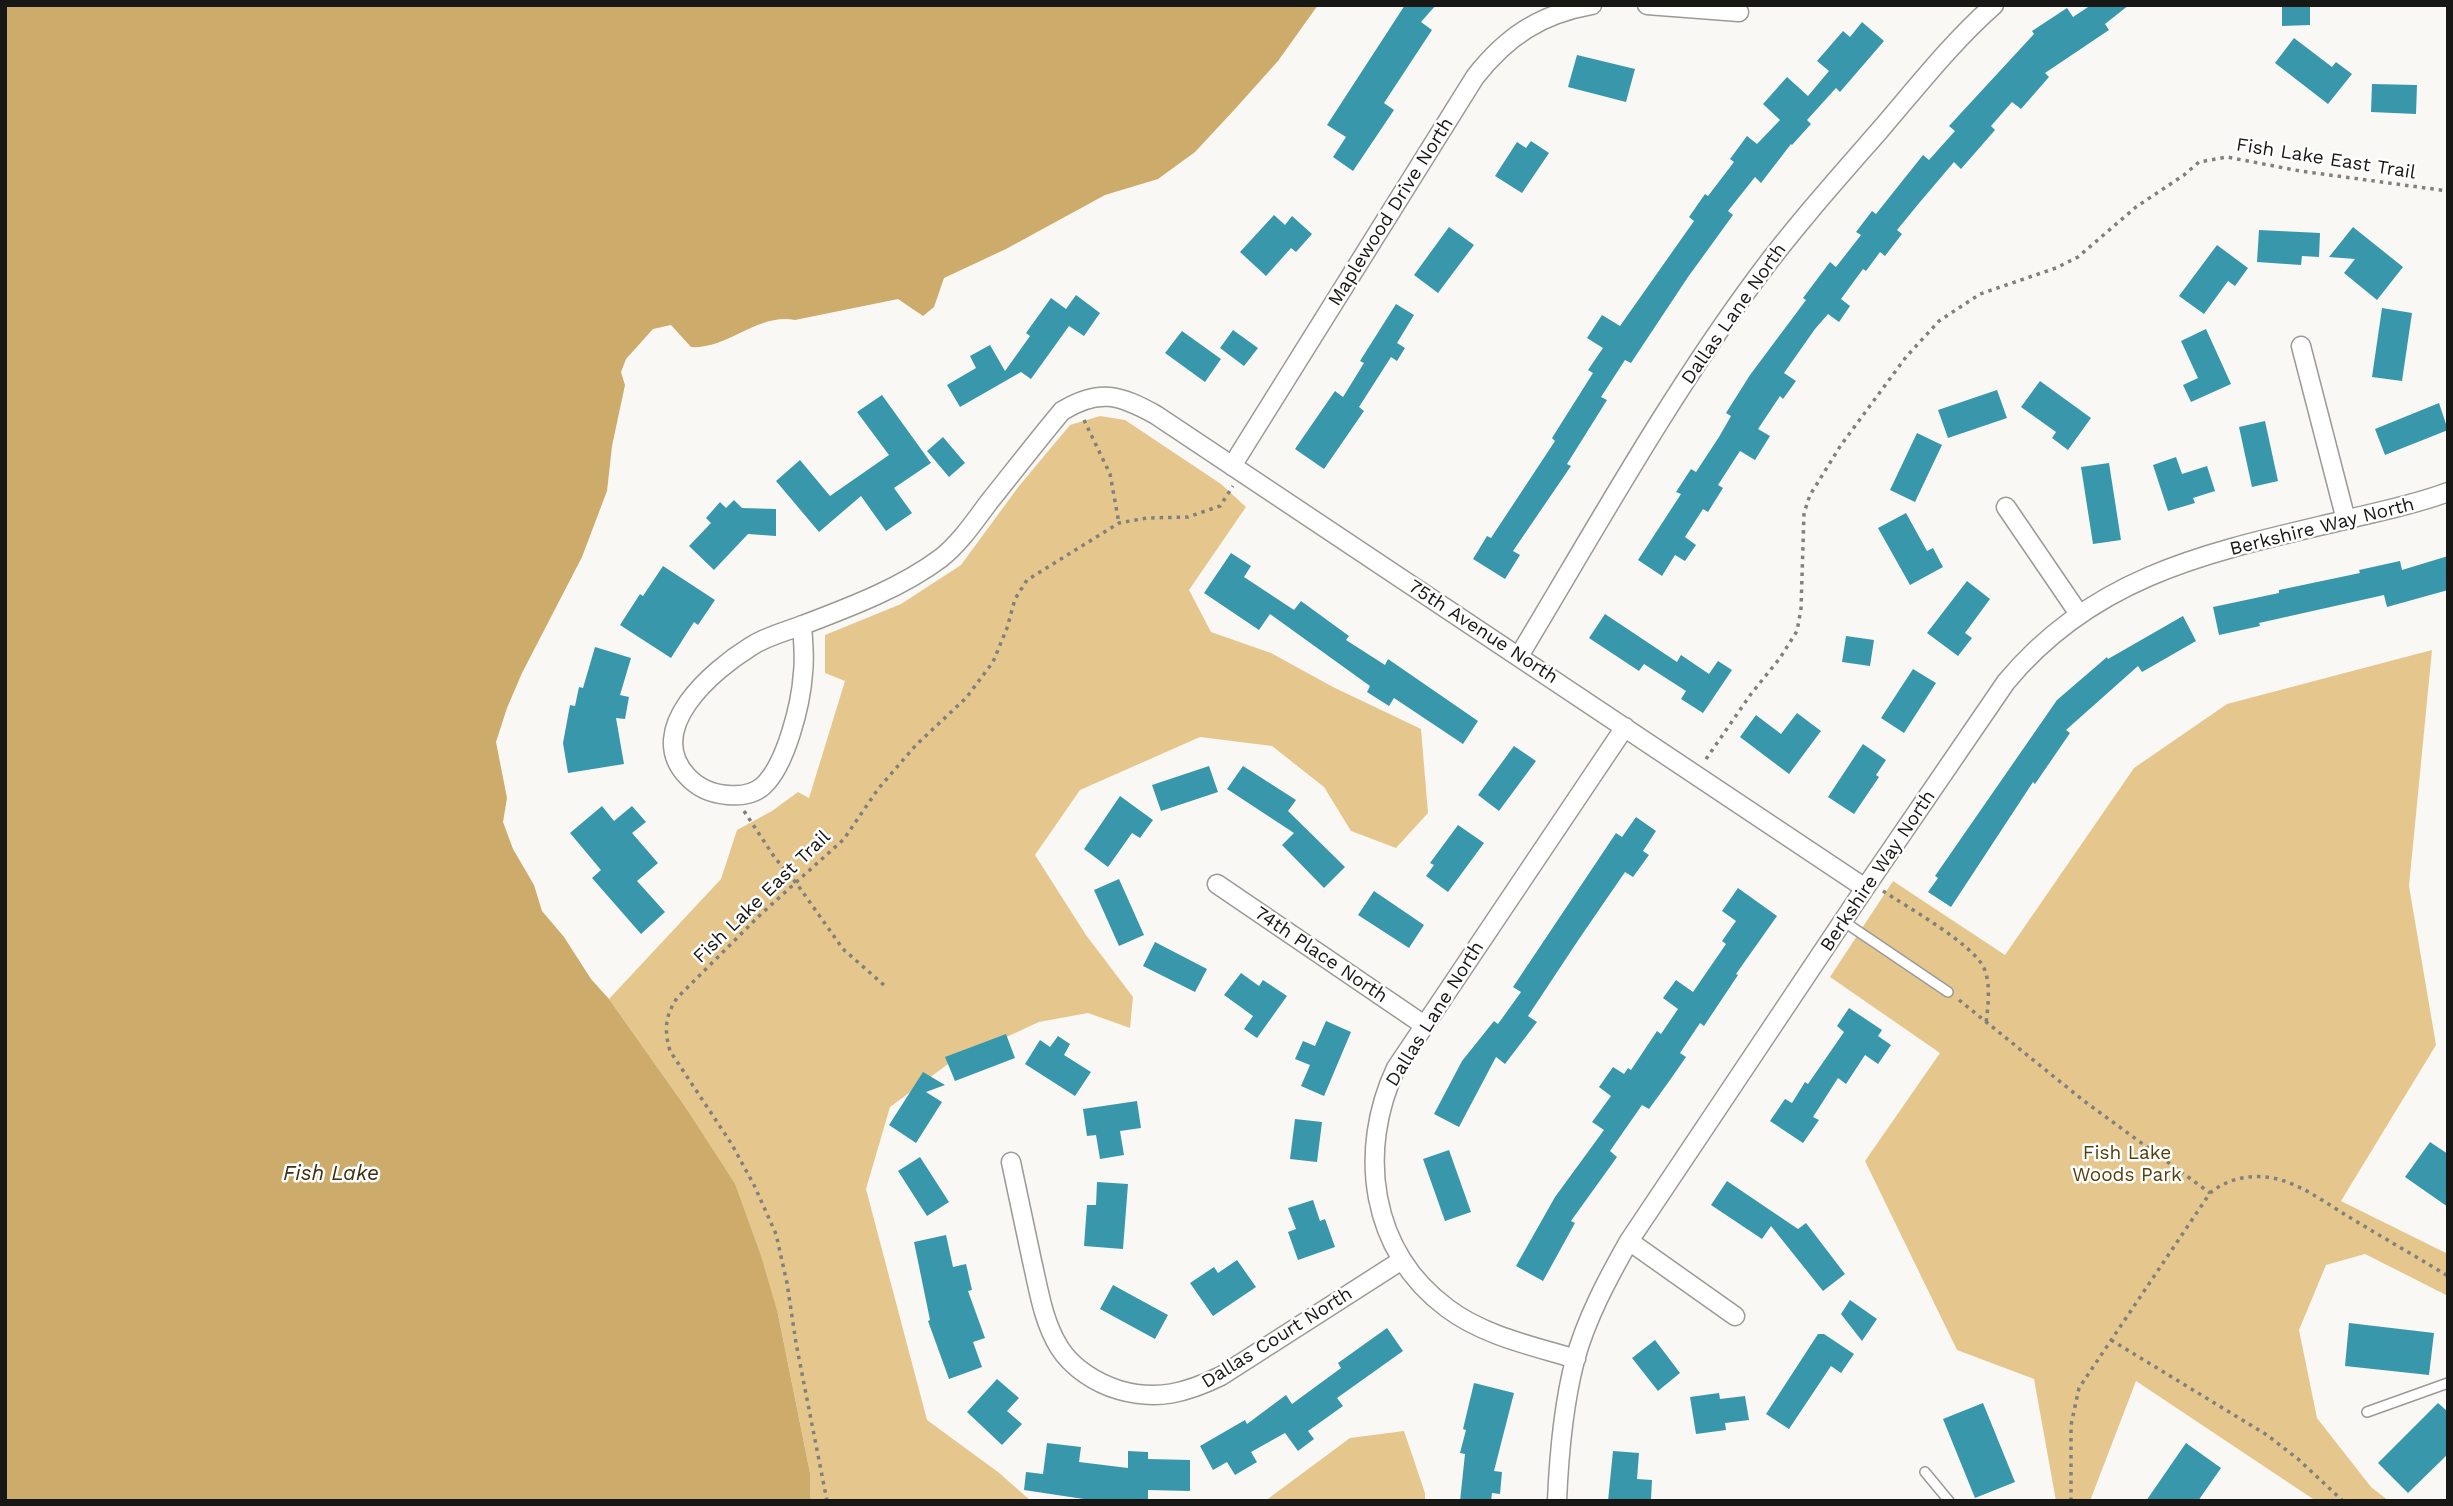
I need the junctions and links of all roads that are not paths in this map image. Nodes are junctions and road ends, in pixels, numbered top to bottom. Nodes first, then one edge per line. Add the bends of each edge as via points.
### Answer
1 (1592, 5) edge
2 (1647, 5) edge
3 (1994, 5) edge
4 (1739, 12) dead end
5 (2301, 346) dead end
6 (1236, 469) junction
7 (2448, 492) edge
8 (2006, 507) dead end
9 (2346, 520) junction
10 (2079, 614) junction
11 (802, 625) junction
12 (1519, 656) junction
13 (1625, 727) junction
14 (1217, 884) dead end
15 (1865, 888) junction
16 (1843, 921) junction
17 (1948, 992) road end
18 (1424, 1025) junction
19 (1011, 1162) dead end
20 (1629, 1241) junction
21 (1402, 1260) junction
22 (1735, 1316) dead end
23 (1576, 1359) junction
24 (2448, 1382) edge
25 (2367, 1412) dead end
26 (1925, 1472) dead end
27 (1557, 1501) edge
28 (1949, 1501) edge

1 - 6 street, Maplewood Drive North via 1532,24 1482,68
2 - 4 street
3 - 12 street, Dallas Lane North via 1961,37 1759,275 1670,407
5 - 9 street
6 - 11 street, 75th Avenue North via 1137,405 1120,398 1085,399 1062,411 942,557 896,586
6 - 12 street, 75th Avenue North
7 - 9 street, Berkshire Way North
8 - 10 street
9 - 10 street, Berkshire Way North via 2147,576
10 - 15 street, Berkshire Way North via 2029,654 2006,682
11 - 11 street via 769,636 729,662 691,698 677,719 673,735 676,756 684,773 698,786 719,795 741,796 761,788 771,777 795,715 803,673
12 - 13 street, 75th Avenue North
13 - 15 street, 75th Avenue North
13 - 18 street, Dallas Lane North
14 - 18 street, 74th Place North
15 - 16 street, Berkshire Way North
16 - 17 lane
16 - 20 street, Berkshire Way North
18 - 21 street, Dallas Lane North via 1384,1094 1373,1152 1380,1207
19 - 21 street, Dallas Court North via 1045,1318 1060,1349 1082,1372 1138,1395 1194,1390
20 - 22 street
20 - 23 street, Berkshire Way North
21 - 23 street, Dallas Lane North via 1447,1308 1477,1326
23 - 27 street, Berkshire Way North via 1563,1428
24 - 25 lane
26 - 28 lane

